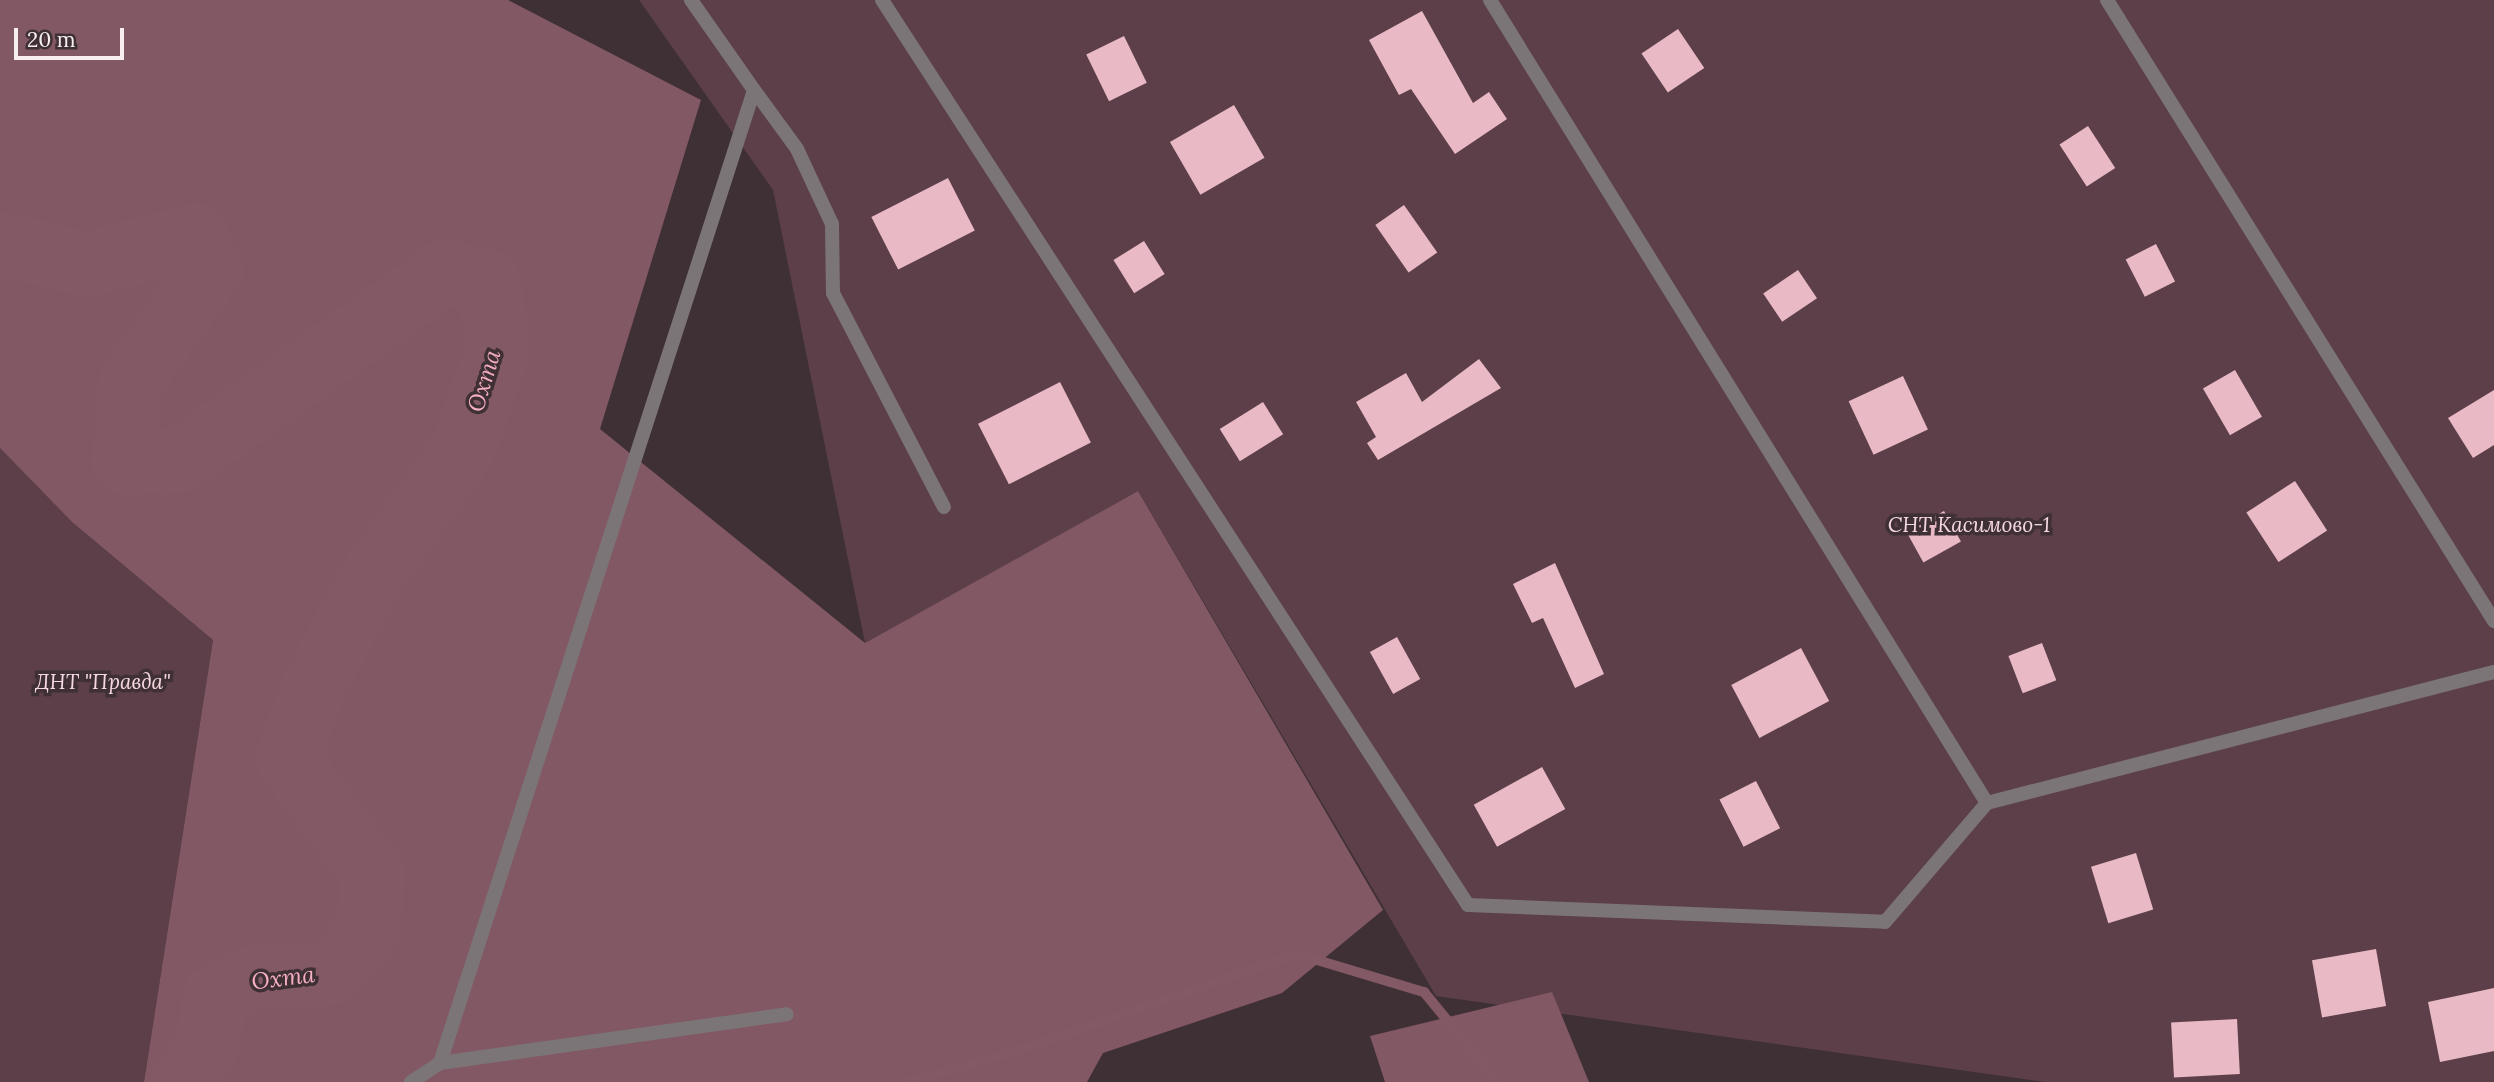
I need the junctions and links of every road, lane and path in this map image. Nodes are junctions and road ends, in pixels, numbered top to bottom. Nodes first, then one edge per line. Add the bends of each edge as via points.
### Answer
1 (691, 0) edge
2 (882, 0) edge
3 (1490, 0) edge
4 (2107, 0) edge
5 (754, 90) junction
6 (944, 507) dead end
7 (2494, 621) edge
8 (2494, 672) edge
9 (1987, 803) junction
10 (787, 1014) dead end
11 (440, 1063) junction
12 (411, 1082) edge

1 - 5 street
2 - 9 street via 1468,905 1885,922
3 - 9 street
4 - 7 street
5 - 6 street via 797,149 826,212 831,224 833,293
5 - 11 street
8 - 9 street
10 - 11 street
11 - 12 street

